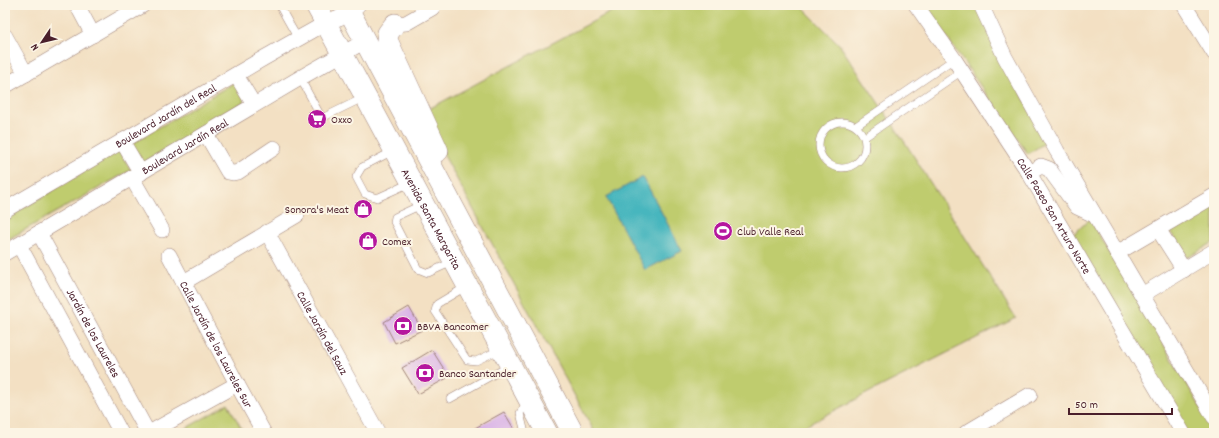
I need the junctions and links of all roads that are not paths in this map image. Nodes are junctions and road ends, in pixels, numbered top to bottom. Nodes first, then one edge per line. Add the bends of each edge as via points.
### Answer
1 (76, 5) edge
2 (143, 5) edge
3 (279, 5) edge
4 (417, 5) edge
5 (434, 5) edge
6 (916, 5) edge
7 (981, 5) edge
8 (1185, 5) edge
9 (351, 7) edge
10 (321, 14) edge
11 (395, 24) junction
12 (93, 35) junction
13 (5, 36) edge
14 (298, 40) junction
15 (365, 41) junction
16 (342, 53) junction
17 (1214, 53) edge
18 (958, 65) junction
19 (26, 74) junction
20 (236, 75) junction
21 (300, 78) junction
22 (5, 86) edge
23 (366, 97) junction
24 (254, 105) junction
25 (856, 126) junction
26 (206, 134) junction
27 (865, 137) junction
28 (122, 141) junction
29 (274, 148) dead end
30 (394, 151) junction
31 (1030, 173) junction
32 (136, 175) junction
33 (412, 182) junction
34 (1214, 196) edge
35 (423, 204) junction
36 (5, 210) edge
37 (297, 215) dead end
38 (1094, 215) junction
39 (463, 226) junction
40 (1158, 229) junction
41 (162, 230) dead end
42 (267, 232) junction
43 (39, 233) junction
44 (19, 245) junction
45 (474, 246) junction
46 (1214, 251) edge
47 (5, 253) edge
48 (1117, 253) junction
49 (169, 255) dead end
50 (454, 261) junction
51 (59, 269) junction
52 (1184, 270) junction
53 (39, 282) junction
54 (184, 282) junction
55 (467, 286) junction
56 (72, 294) junction
57 (1142, 295) junction
58 (52, 307) junction
59 (506, 357) junction
60 (236, 384) junction
61 (1030, 396) dead end
62 (450, 399) dead end
63 (529, 399) junction
64 (1214, 417) edge
65 (989, 427) edge
66 (970, 432) edge
67 (121, 433) edge
68 (149, 433) edge
69 (264, 433) edge
70 (378, 433) edge
71 (525, 433) edge
72 (547, 433) edge
73 (573, 433) edge
74 (1183, 433) edge

1 - 12 street
2 - 12 street
3 - 14 lane
4 - 11 street via 402,14
5 - 11 street via 406,24
6 - 18 street, Calle Paseo San Arturo Norte
7 - 38 street via 1005,57
8 - 17 street
9 - 10 street, Boulevard Jardín del Real via 339,18
9 - 15 main road, Avenida Santa Margarita
10 - 14 street, Boulevard Jardín del Real
10 - 16 main road, Avenida Santa Margarita
11 - 39 main road via 388,33 387,40 461,198
12 - 19 street
13 - 19 street
14 - 20 street, Boulevard Jardín del Real
15 - 16 street, Boulevard Jardín Real
15 - 39 main road, Avenida Santa Margarita
16 - 21 street, Boulevard Jardín Real
16 - 23 main road, Avenida Santa Margarita
18 - 25 lane
18 - 27 lane
18 - 31 street, Calle Paseo San Arturo Norte
19 - 22 street
20 - 24 street
20 - 28 street, Boulevard Jardín del Real
21 - 23 lane via 322,118
21 - 24 street, Boulevard Jardín Real
23 - 30 main road, Avenida Santa Margarita
24 - 26 street, Boulevard Jardín Real
25 - 27 lane
25 - 27 lane via 845,121 833,123 823,130 818,142 820,154 828,164 839,169 851,168 861,160 866,149
26 - 29 street via 228,172 232,173 238,172
26 - 32 street, Boulevard Jardín Real
28 - 32 street
28 - 36 street, Boulevard Jardín del Real
30 - 33 main road, Avenida Santa Margarita
30 - 33 lane via 362,167 356,177 365,194 377,198
31 - 38 street via 1040,166 1049,168 1077,207
31 - 74 street, Calle Paseo San Arturo Norte
32 - 41 street
32 - 43 street, Boulevard Jardín Real
33 - 35 main road, Avenida Santa Margarita
34 - 40 street
35 - 45 main road via 433,212 457,249 462,251
35 - 50 main road, Avenida Santa Margarita
35 - 50 lane via 395,217 394,222 418,269 428,273
37 - 42 street
38 - 48 street
39 - 45 main road, Avenida Santa Margarita
40 - 48 street
40 - 52 street
42 - 54 street
42 - 70 street, Calle Jardín del Sauz
43 - 44 street, Boulevard Jardín Real
43 - 51 street, Jardín de los Laureles
44 - 47 street, Boulevard Jardín Real
44 - 53 street, Jardín de los Laureles
45 - 73 main road, Avenida Santa Margarita
46 - 52 street
48 - 57 street
49 - 54 street, Calle Jardín de los Laureles Sur
50 - 55 main road, Avenida Santa Margarita
51 - 53 street
51 - 56 street, Jardín de los Laureles
52 - 57 street
53 - 58 street, Jardín de los Laureles
54 - 60 street, Calle Jardín de los Laureles Sur
55 - 59 main road, Avenida Santa Margarita
55 - 59 lane via 437,304 435,311 467,360
56 - 58 street
56 - 68 street, Jardín de los Laureles
57 - 64 street
58 - 67 street, Jardín de los Laureles
59 - 62 lane
59 - 63 main road, Avenida Santa Margarita
60 - 68 street
60 - 69 street, Calle Jardín de los Laureles Sur
61 - 65 street
63 - 71 lane via 520,413
63 - 72 main road, Avenida Santa Margarita
65 - 66 street

